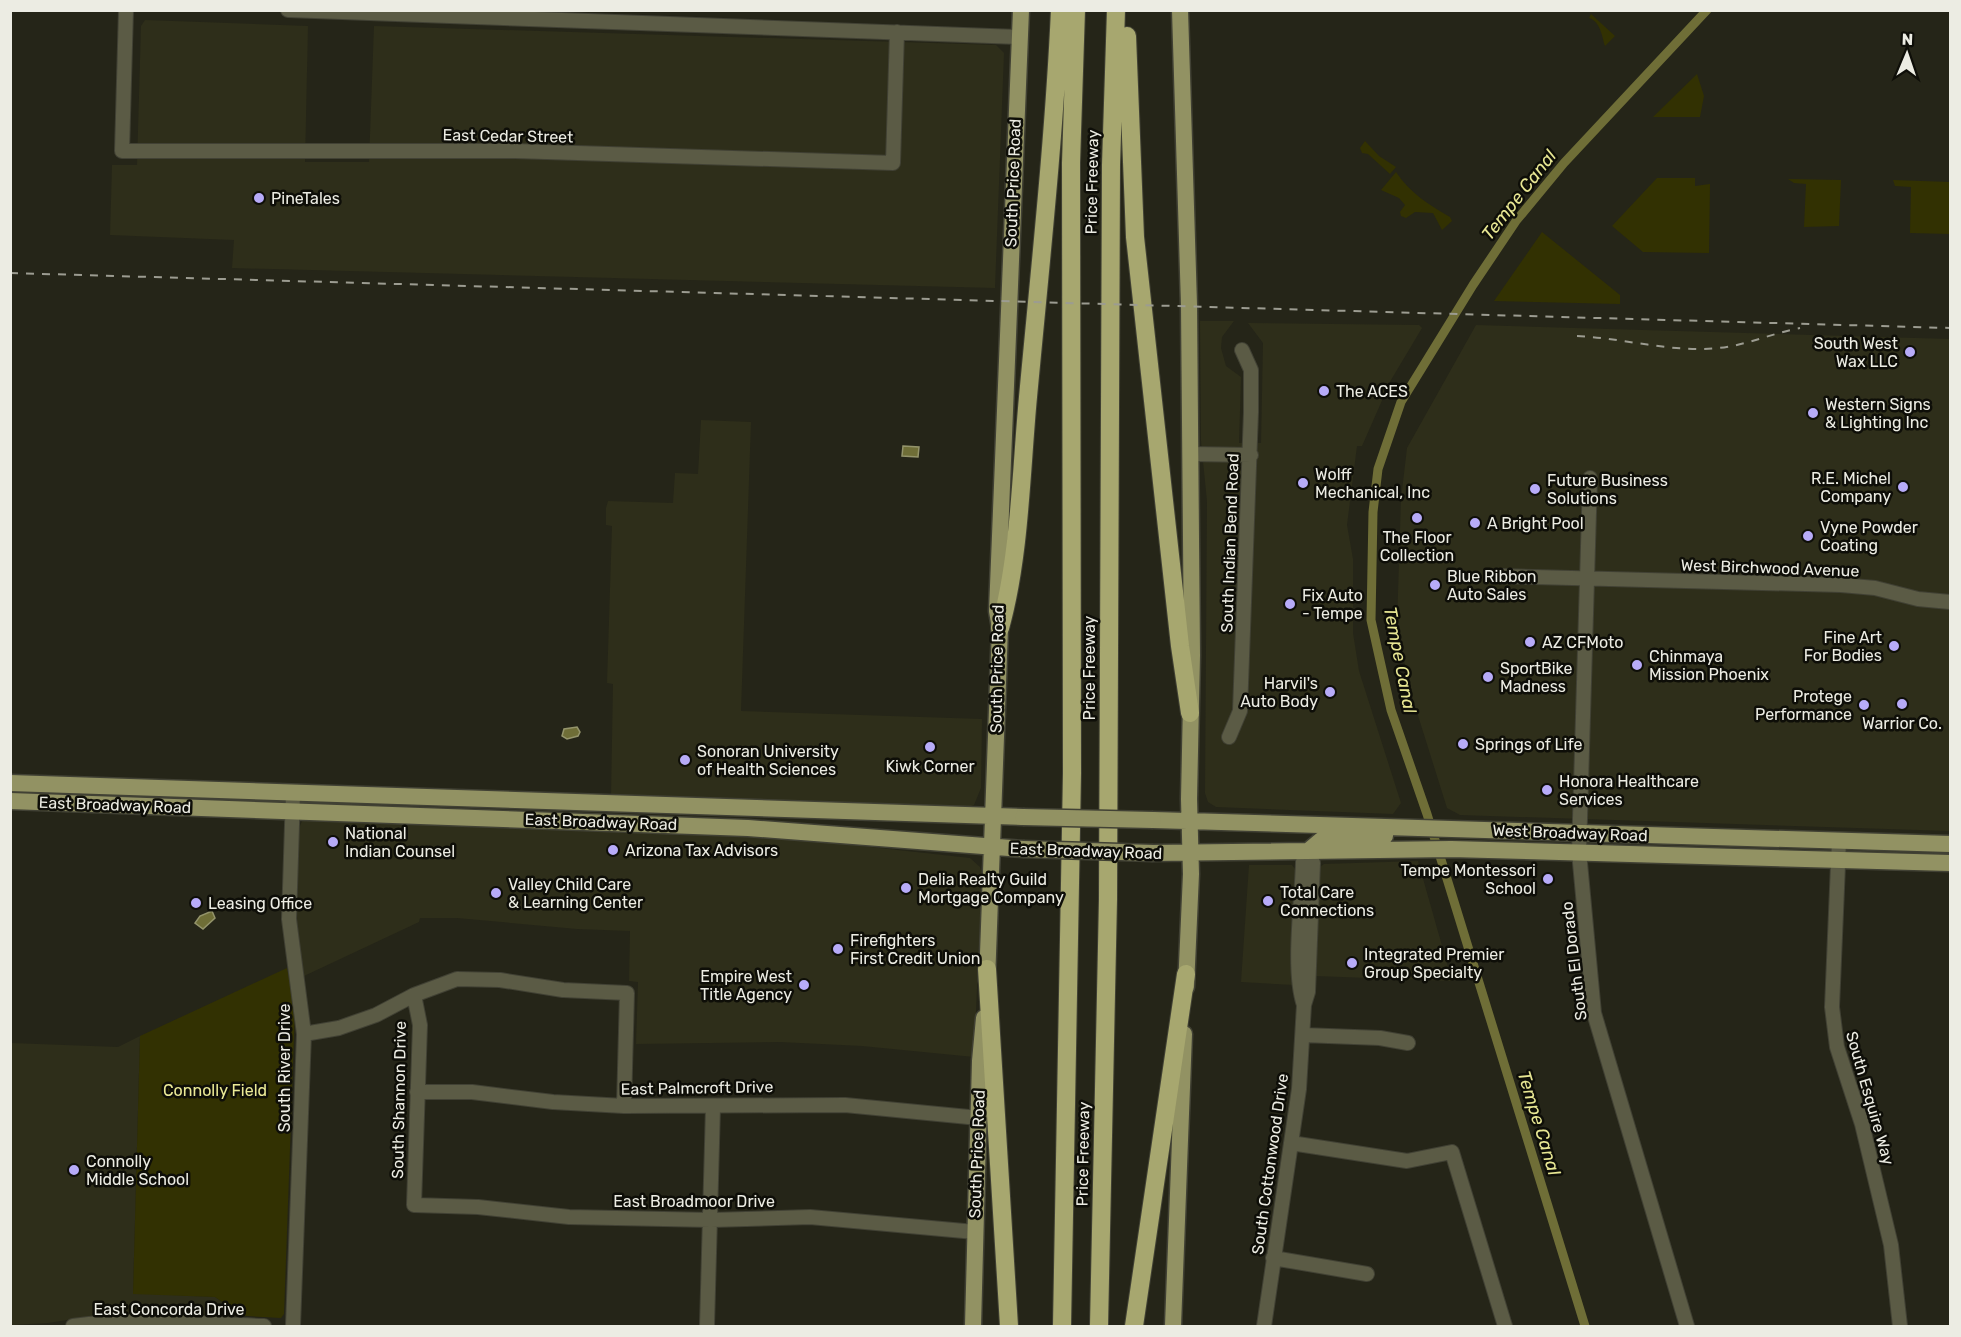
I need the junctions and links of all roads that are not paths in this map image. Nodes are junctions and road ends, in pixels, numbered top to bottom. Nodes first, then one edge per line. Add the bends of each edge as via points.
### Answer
1 (126, 10) edge
2 (288, 10) edge
3 (1021, 10) edge
4 (1060, 10) edge
5 (1076, 10) edge
6 (1116, 10) edge
7 (1128, 10) edge
8 (1180, 10) edge
9 (506, 14) edge
10 (897, 32) junction
11 (1019, 37) junction
12 (1242, 350) dead end
13 (1190, 454) junction
14 (1251, 455) junction
15 (1590, 478) dead end
16 (1500, 576) dead end
17 (1587, 578) junction
18 (1950, 602) edge
19 (1000, 628) junction
20 (1190, 713) junction
21 (1229, 737) dead end
22 (10, 783) edge
23 (293, 793) junction
24 (10, 801) edge
25 (620, 804) junction
26 (748, 808) junction
27 (292, 811) junction
28 (991, 816) junction
29 (1189, 821) junction
30 (619, 823) junction
31 (1414, 827) junction
32 (748, 828) junction
33 (1580, 833) junction
34 (1839, 841) junction
35 (1950, 844) edge
36 (990, 848) junction
37 (1308, 851) junction
38 (1579, 852) junction
39 (1190, 854) junction
40 (1839, 860) junction
41 (1950, 863) edge
42 (1301, 920) junction
43 (1311, 936) junction
44 (987, 969) junction
45 (1186, 974) junction
46 (414, 995) junction
47 (1304, 1005) junction
48 (304, 1034) junction
49 (1302, 1035) junction
50 (1408, 1044) dead end
51 (417, 1092) junction
52 (624, 1106) junction
53 (713, 1107) junction
54 (979, 1118) junction
55 (1291, 1143) junction
56 (414, 1205) joint
57 (711, 1220) junction
58 (975, 1232) junction
59 (1273, 1258) junction
60 (1367, 1274) dead end
61 (73, 1326) edge
62 (264, 1326) edge
63 (292, 1326) edge
64 (707, 1326) edge
65 (973, 1326) edge
66 (1009, 1326) edge
67 (1062, 1326) edge
68 (1099, 1326) edge
69 (1134, 1326) edge
70 (1173, 1326) edge
71 (1264, 1326) edge
72 (1505, 1326) edge
73 (1687, 1326) edge
74 (1900, 1326) edge

1 - 10 street, East Cedar Street via 122,151 515,151 894,163
2 - 9 street
3 - 11 main road, South Price Road
4 - 19 highway via 1051,153 1009,597
5 - 67 highway, Price Freeway via 1071,163 1072,773
6 - 68 highway, Price Freeway via 1111,177 1108,899
7 - 20 highway via 1128,102 1136,248
8 - 13 main road
9 - 10 street
10 - 11 street
11 - 19 main road, South Price Road via 997,611
12 - 14 street, South Indian Bend Road via 1251,370
13 - 14 street
13 - 20 main road
14 - 21 street, South Indian Bend Road via 1240,711
15 - 17 street, South El Dorado
16 - 17 street, West Birchwood Avenue
17 - 18 street, West Birchwood Avenue via 1841,585
17 - 33 street, South El Dorado
19 - 28 main road, South Price Road
20 - 29 main road
22 - 23 main road, East Broadway Road
23 - 25 main road, East Broadway Road
23 - 27 street, South River Drive
24 - 27 main road, East Broadway Road
25 - 26 main road, East Broadway Road
25 - 30 main road
26 - 28 main road, East Broadway Road
26 - 32 main road
27 - 30 main road, East Broadway Road
27 - 48 street, South River Drive via 289,920
28 - 29 main road, East Broadway Road, bridge
28 - 36 main road, South Price Road
29 - 31 main road, West Broadway Road
29 - 39 main road
30 - 32 main road, East Broadway Road
31 - 33 main road, West Broadway Road
31 - 37 main road via 1407,832 1377,837 1321,840
32 - 36 main road, East Broadway Road
33 - 34 main road, West Broadway Road
33 - 38 street, South El Dorado
34 - 35 main road, West Broadway Road
34 - 40 street, South Esquire Way
36 - 39 main road, East Broadway Road, bridge
36 - 44 main road, South Price Road
37 - 38 main road, West Broadway Road
37 - 39 main road, West Broadway Road
37 - 42 street, South Cottonwood Drive via 1303,862
37 - 43 street, South Cottonwood Drive via 1313,863
38 - 40 main road, West Broadway Road
38 - 73 street, South El Dorado via 1594,1013
39 - 45 main road
40 - 41 main road, West Broadway Road
40 - 74 street, South Esquire Way via 1834,1032 1862,1124 1891,1245
42 - 43 street
42 - 47 street, South Cottonwood Drive via 1299,991
43 - 47 street, South Cottonwood Drive
44 - 54 main road, South Price Road
44 - 66 highway
45 - 69 highway
45 - 70 main road
46 - 48 street via 376,1015 339,1028
46 - 51 street, South Shannon Drive via 420,1025
46 - 52 street via 457,979 627,993
47 - 49 street, South Cottonwood Drive
48 - 63 street, South River Drive
49 - 50 street via 1380,1038
49 - 55 street, South Cottonwood Drive
51 - 52 street, East Palmcroft Drive via 472,1092
51 - 56 street, South Shannon Drive
52 - 53 street, East Palmcroft Drive
53 - 54 street, East Palmcroft Drive via 845,1105
53 - 57 street
54 - 58 main road, South Price Road
55 - 59 street, South Cottonwood Drive
55 - 72 street via 1407,1161 1452,1152
56 - 57 street, East Broadmoor Drive via 569,1217
57 - 58 street, East Broadmoor Drive via 810,1217
57 - 64 street
58 - 65 main road, South Price Road
59 - 60 street
59 - 71 street, South Cottonwood Drive
61 - 62 street, East Concorda Drive via 129,1322

